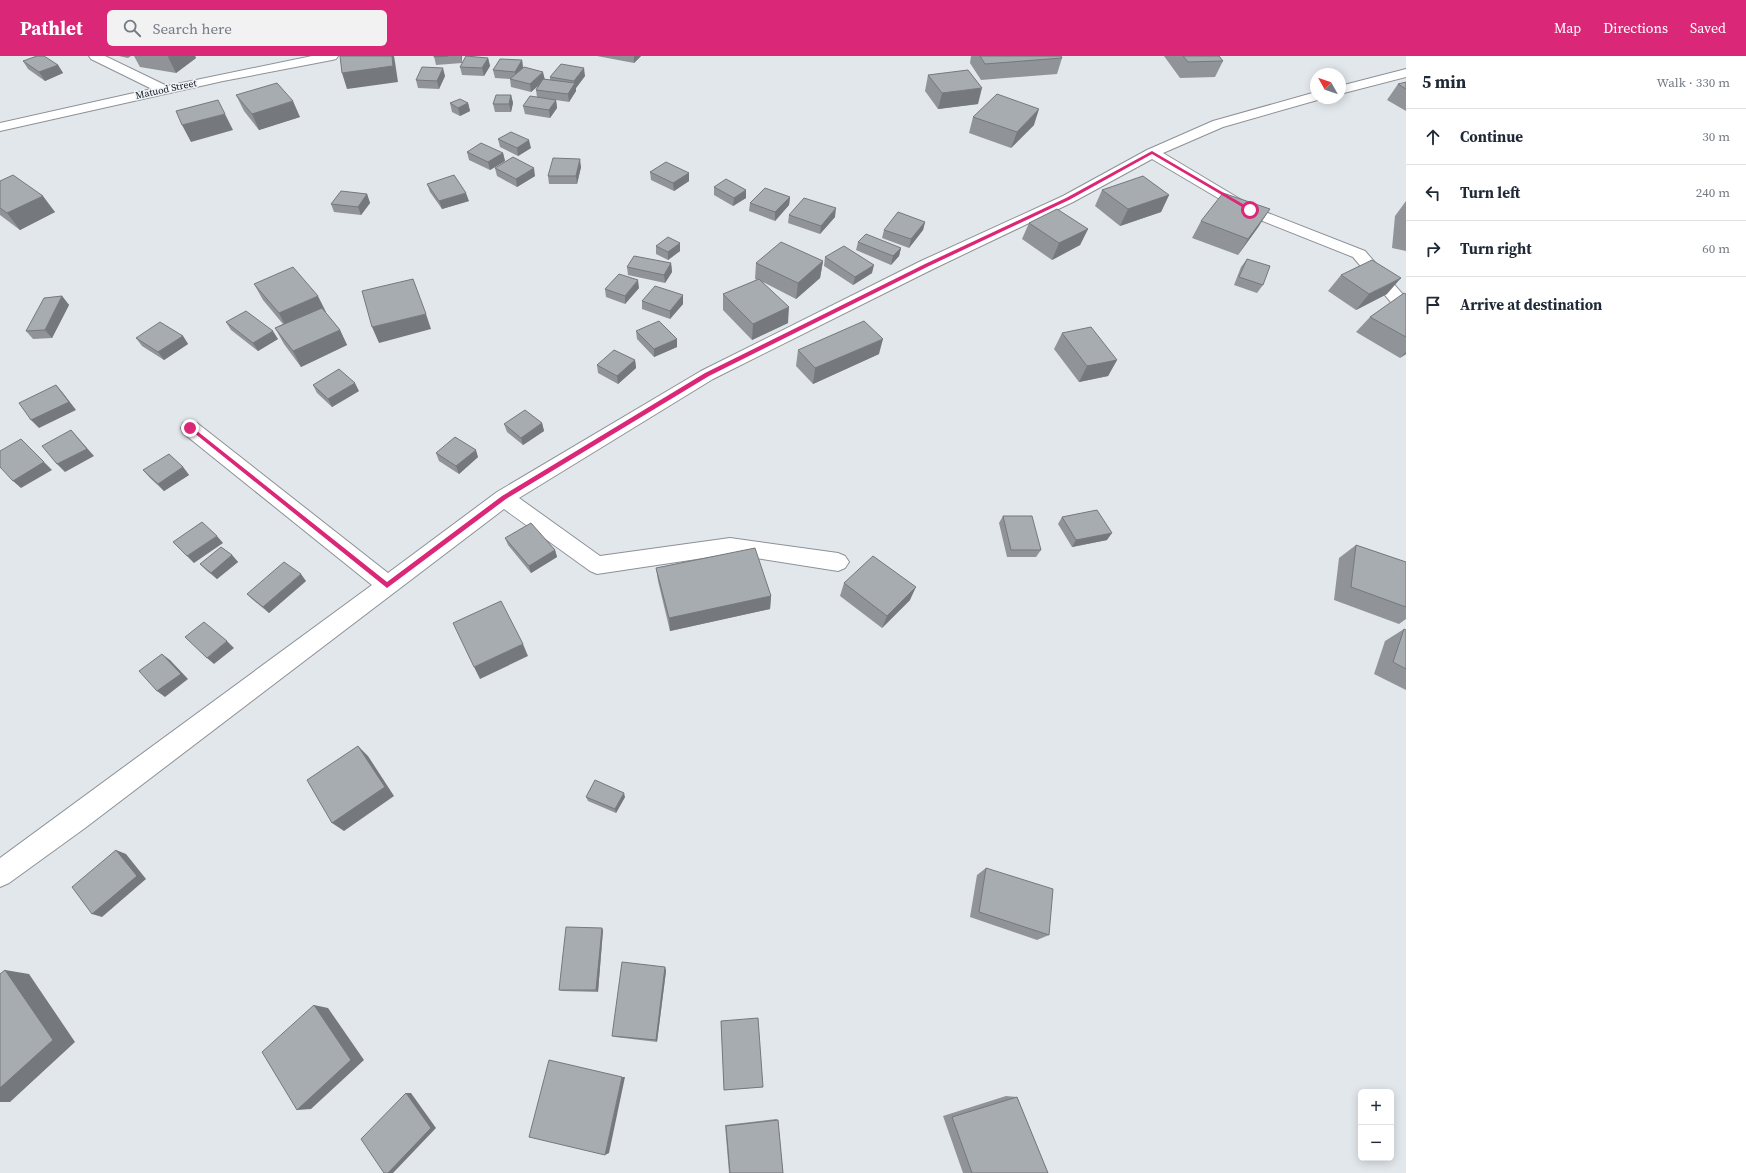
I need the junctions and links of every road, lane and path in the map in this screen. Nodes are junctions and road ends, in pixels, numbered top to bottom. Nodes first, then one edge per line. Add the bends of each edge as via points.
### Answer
1 (95, 56) edge
2 (332, 56) edge
3 (1406, 73) edge
4 (1346, 88) edge
5 (165, 90) junction
6 (1310, 98) edge
7 (0, 126) edge
8 (1152, 153) junction
9 (1406, 309) edge
10 (190, 428) dead end
11 (504, 498) junction
12 (838, 562) dead end
13 (387, 585) junction
14 (0, 874) edge

1 - 5 street
2 - 5 street, Matuod Street
3 - 4 street
5 - 7 street, Matuod Street
6 - 8 street via 1218,124
8 - 9 street via 1250,210 1359,254
8 - 11 street via 1068,199 927,265 707,375
10 - 13 street
11 - 12 street via 597,565 730,546
11 - 13 street
13 - 14 street

